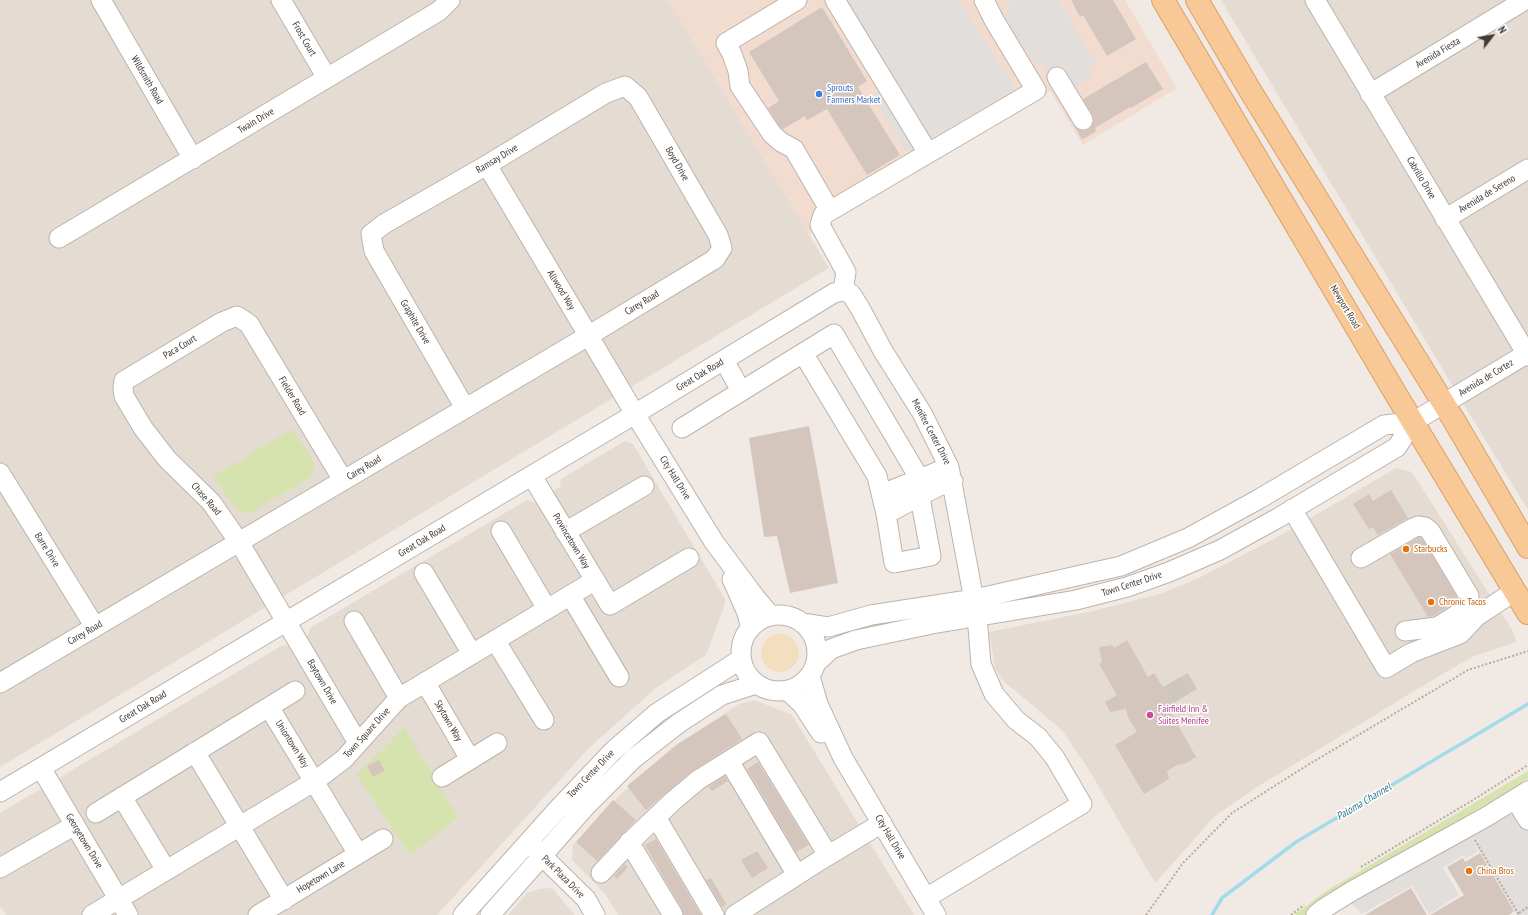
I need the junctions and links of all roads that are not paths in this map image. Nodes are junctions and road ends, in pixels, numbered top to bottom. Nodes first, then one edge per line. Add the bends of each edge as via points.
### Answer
1 (101, 0) edge
2 (281, 0) edge
3 (450, 0) edge
4 (797, 0) edge
5 (835, 0) edge
6 (984, 0) edge
7 (1163, 0) edge
8 (1197, 0) edge
9 (1315, 0) edge
10 (1525, 0) edge
11 (1056, 77) dead end
12 (327, 78) junction
13 (625, 86) joint
14 (1370, 94) junction
15 (1083, 120) dead end
16 (928, 153) junction
17 (193, 159) junction
18 (487, 165) junction
19 (1528, 169) edge
20 (830, 211) junction
21 (1446, 219) junction
22 (371, 234) joint
23 (60, 238) dead end
24 (722, 248) joint
25 (843, 292) junction
26 (237, 316) joint
27 (588, 336) junction
28 (803, 352) junction
29 (1528, 354) edge
30 (724, 360) junction
31 (124, 381) joint
32 (741, 391) junction
33 (1443, 404) junction
34 (465, 408) junction
35 (635, 414) junction
36 (1414, 422) junction
37 (682, 428) dead end
38 (0, 473) edge
39 (951, 474) junction
40 (532, 476) junction
41 (343, 480) junction
42 (644, 486) dead end
43 (918, 488) junction
44 (882, 494) junction
45 (1259, 499) junction
46 (1292, 509) junction
47 (886, 514) junction
48 (501, 531) dead end
49 (565, 532) junction
50 (239, 542) junction
51 (714, 542) junction
52 (1528, 547) edge
53 (689, 558) dead end
54 (1361, 558) dead end
55 (424, 573) dead end
56 (1164, 573) junction
57 (594, 581) junction
58 (1515, 591) junction
59 (570, 595) junction
60 (976, 607) junction
61 (547, 609) junction
62 (1528, 613) edge
63 (771, 616) junction
64 (354, 621) dead end
65 (287, 622) junction
66 (802, 623) junction
67 (95, 627) junction
68 (751, 628) junction
69 (1405, 632) dead end
70 (495, 640) junction
71 (472, 654) junction
72 (741, 659) junction
73 (813, 670) junction
74 (619, 677) dead end
75 (425, 682) junction
76 (0, 683) edge
77 (756, 684) junction
78 (296, 691) dead end
79 (788, 691) junction
80 (399, 698) junction
81 (269, 707) junction
82 (544, 720) dead end
83 (358, 743) junction
84 (497, 743) dead end
85 (195, 752) junction
86 (843, 758) junction
87 (470, 759) junction
88 (729, 761) junction
89 (40, 768) junction
90 (442, 777) dead end
91 (315, 781) junction
92 (0, 792) edge
93 (122, 797) junction
94 (1524, 806) edge
95 (96, 813) dead end
96 (656, 817) junction
97 (882, 823) junction
98 (74, 825) junction
99 (240, 827) junction
100 (383, 839) dead end
101 (528, 842) junction
102 (629, 842) junction
103 (358, 854) junction
104 (828, 855) junction
105 (542, 856) junction
106 (0, 868) edge
107 (166, 870) junction
108 (601, 873) dead end
109 (797, 875) junction
110 (926, 898) junction
111 (284, 900) junction
112 (123, 907) edge
113 (1311, 909) edge
114 (92, 915) edge
115 (258, 915) edge
116 (462, 915) edge
117 (490, 915) edge
118 (595, 915) edge
119 (673, 915) edge
120 (714, 915) edge
121 (735, 915) edge
122 (936, 915) edge

1 - 17 street, Wildsmith Road
2 - 12 street, Frost Court
3 - 12 street, Twain Drive via 439,11
4 - 20 street via 726,43 738,71 740,86 772,134 794,149
5 - 16 street
6 - 16 street via 1036,90
7 - 36 main road, Newport Road
8 - 33 main road
9 - 14 street, Cabrillo Drive
10 - 14 street, Avenida Fiesta
11 - 15 street
12 - 17 street, Twain Drive
13 - 18 street, Ramsay Drive via 606,93
13 - 24 street, Boyd Drive via 638,97 718,235
14 - 21 street, Cabrillo Drive
16 - 20 street
17 - 23 street, Twain Drive
18 - 22 street, Ramsay Drive
18 - 27 street, Allwood Way
19 - 21 street, Avenida de Sereno
20 - 25 street via 823,215 820,225 846,272
21 - 29 street, Cabrillo Drive
22 - 34 street, Graphite Drive via 374,251
24 - 27 street, Carey Road via 715,259
25 - 30 street, Great Oak Road via 834,294
25 - 39 street, Menifee Center Drive via 851,294 860,308 883,351 922,413
26 - 31 street, Paca Court via 222,322
26 - 41 street, Fielder Road via 249,324
27 - 34 street, Carey Road
27 - 35 street, Allwood Way
28 - 32 street
28 - 43 street via 834,334 915,471
28 - 44 street via 877,476
29 - 33 street, Avenida de Cortez
30 - 32 street
30 - 35 street, Great Oak Road
31 - 50 street, Chase Road via 124,396 143,428 167,459 210,502
32 - 37 street
33 - 36 street, Town Center Drive
33 - 52 main road
34 - 41 street, Carey Road
35 - 40 street, Great Oak Road
35 - 51 street, City Hall Drive
36 - 45 street, Town Center Drive via 1384,425
36 - 46 street, Town Center Drive via 1397,447
36 - 58 main road, Newport Road
38 - 67 street, Barre Drive
39 - 43 street
39 - 60 street, Menifee Center Drive
40 - 49 street, Provincetown Way
40 - 65 street, Great Oak Road
41 - 50 street, Carey Road
42 - 49 street
43 - 44 street
43 - 47 street
43 - 47 street via 932,556 894,563
44 - 47 street
45 - 56 street via 1243,521 1170,556
45 - 60 street, Town Center Drive via 1188,538 1121,566
46 - 56 street, Town Center Drive via 1220,550
46 - 58 street via 1386,668 1411,653 1460,634 1477,616
48 - 61 street
49 - 57 street, Provincetown Way
50 - 65 street, Chase Road
50 - 67 street, Carey Road
51 - 63 street, City Hall Drive
51 - 68 street, City Hall Drive via 747,613
53 - 57 street, Provincetown Way via 610,606
54 - 69 street via 1413,528 1425,527 1430,531 1469,596 1466,609 1437,626
55 - 71 street
56 - 60 street, Town Center Drive via 1126,587 1076,600
57 - 59 street, Town Square Drive
58 - 62 main road, Newport Road
59 - 61 street, Town Square Drive
59 - 74 street
60 - 66 street, Town Center Drive via 871,615 828,627
60 - 73 street, Town Center Drive via 932,624 856,640 831,650
60 - 110 street, Menifee Center Drive via 981,664 994,694 1016,720 1038,737 1055,758 1082,804
61 - 70 street, Town Square Drive
63 - 66 street, Town Center Drive via 790,616
63 - 68 street via 760,620
64 - 80 street
65 - 83 street, Baytown Drive
65 - 89 street, Great Oak Road
66 - 73 street via 815,641 817,652
67 - 76 street, Carey Road
68 - 72 street via 742,642
70 - 71 street, Town Square Drive
70 - 82 street
71 - 75 street, Town Square Drive
72 - 77 street via 748,676
72 - 101 street, Town Center Drive via 657,713 612,751
73 - 79 street, Town Center Drive via 803,684
73 - 86 street, City Hall Drive via 818,704
75 - 80 street, Town Square Drive
75 - 87 street, Skytown Way
77 - 79 street via 772,691
77 - 105 street, Town Center Drive via 722,695 679,723 633,759 586,806
78 - 81 street
79 - 86 street, City Hall Drive via 802,704 817,728
80 - 83 street, Town Square Drive
81 - 85 street
81 - 91 street, Uniontown Way
83 - 91 street, Town Square Drive via 344,759
84 - 87 street
85 - 93 street
85 - 99 street
86 - 97 street, City Hall Drive
87 - 90 street
88 - 96 street via 698,780
88 - 104 street via 759,742
88 - 109 street
89 - 92 street, Great Oak Road
89 - 98 street, Georgetown Drive
91 - 99 street, Town Square Drive
91 - 103 street
93 - 95 street
93 - 107 street
94 - 113 street via 1467,827 1323,908
96 - 102 street
96 - 120 street
97 - 104 street
97 - 110 street, City Hall Drive
98 - 106 street
98 - 112 street, Georgetown Drive
99 - 107 street, Town Square Drive
99 - 111 street
100 - 103 street, Hopetown Lane
101 - 105 street, Park Plaza Drive
101 - 116 street, Town Center Drive
102 - 108 street
102 - 119 street
103 - 111 street, Hopetown Lane
104 - 109 street
105 - 117 street, Town Center Drive
105 - 118 street, Park Plaza Drive via 586,899
107 - 112 street, Town Square Drive
109 - 121 street
110 - 122 street, City Hall Drive
111 - 115 street, Hopetown Lane
112 - 114 street, Town Square Drive

